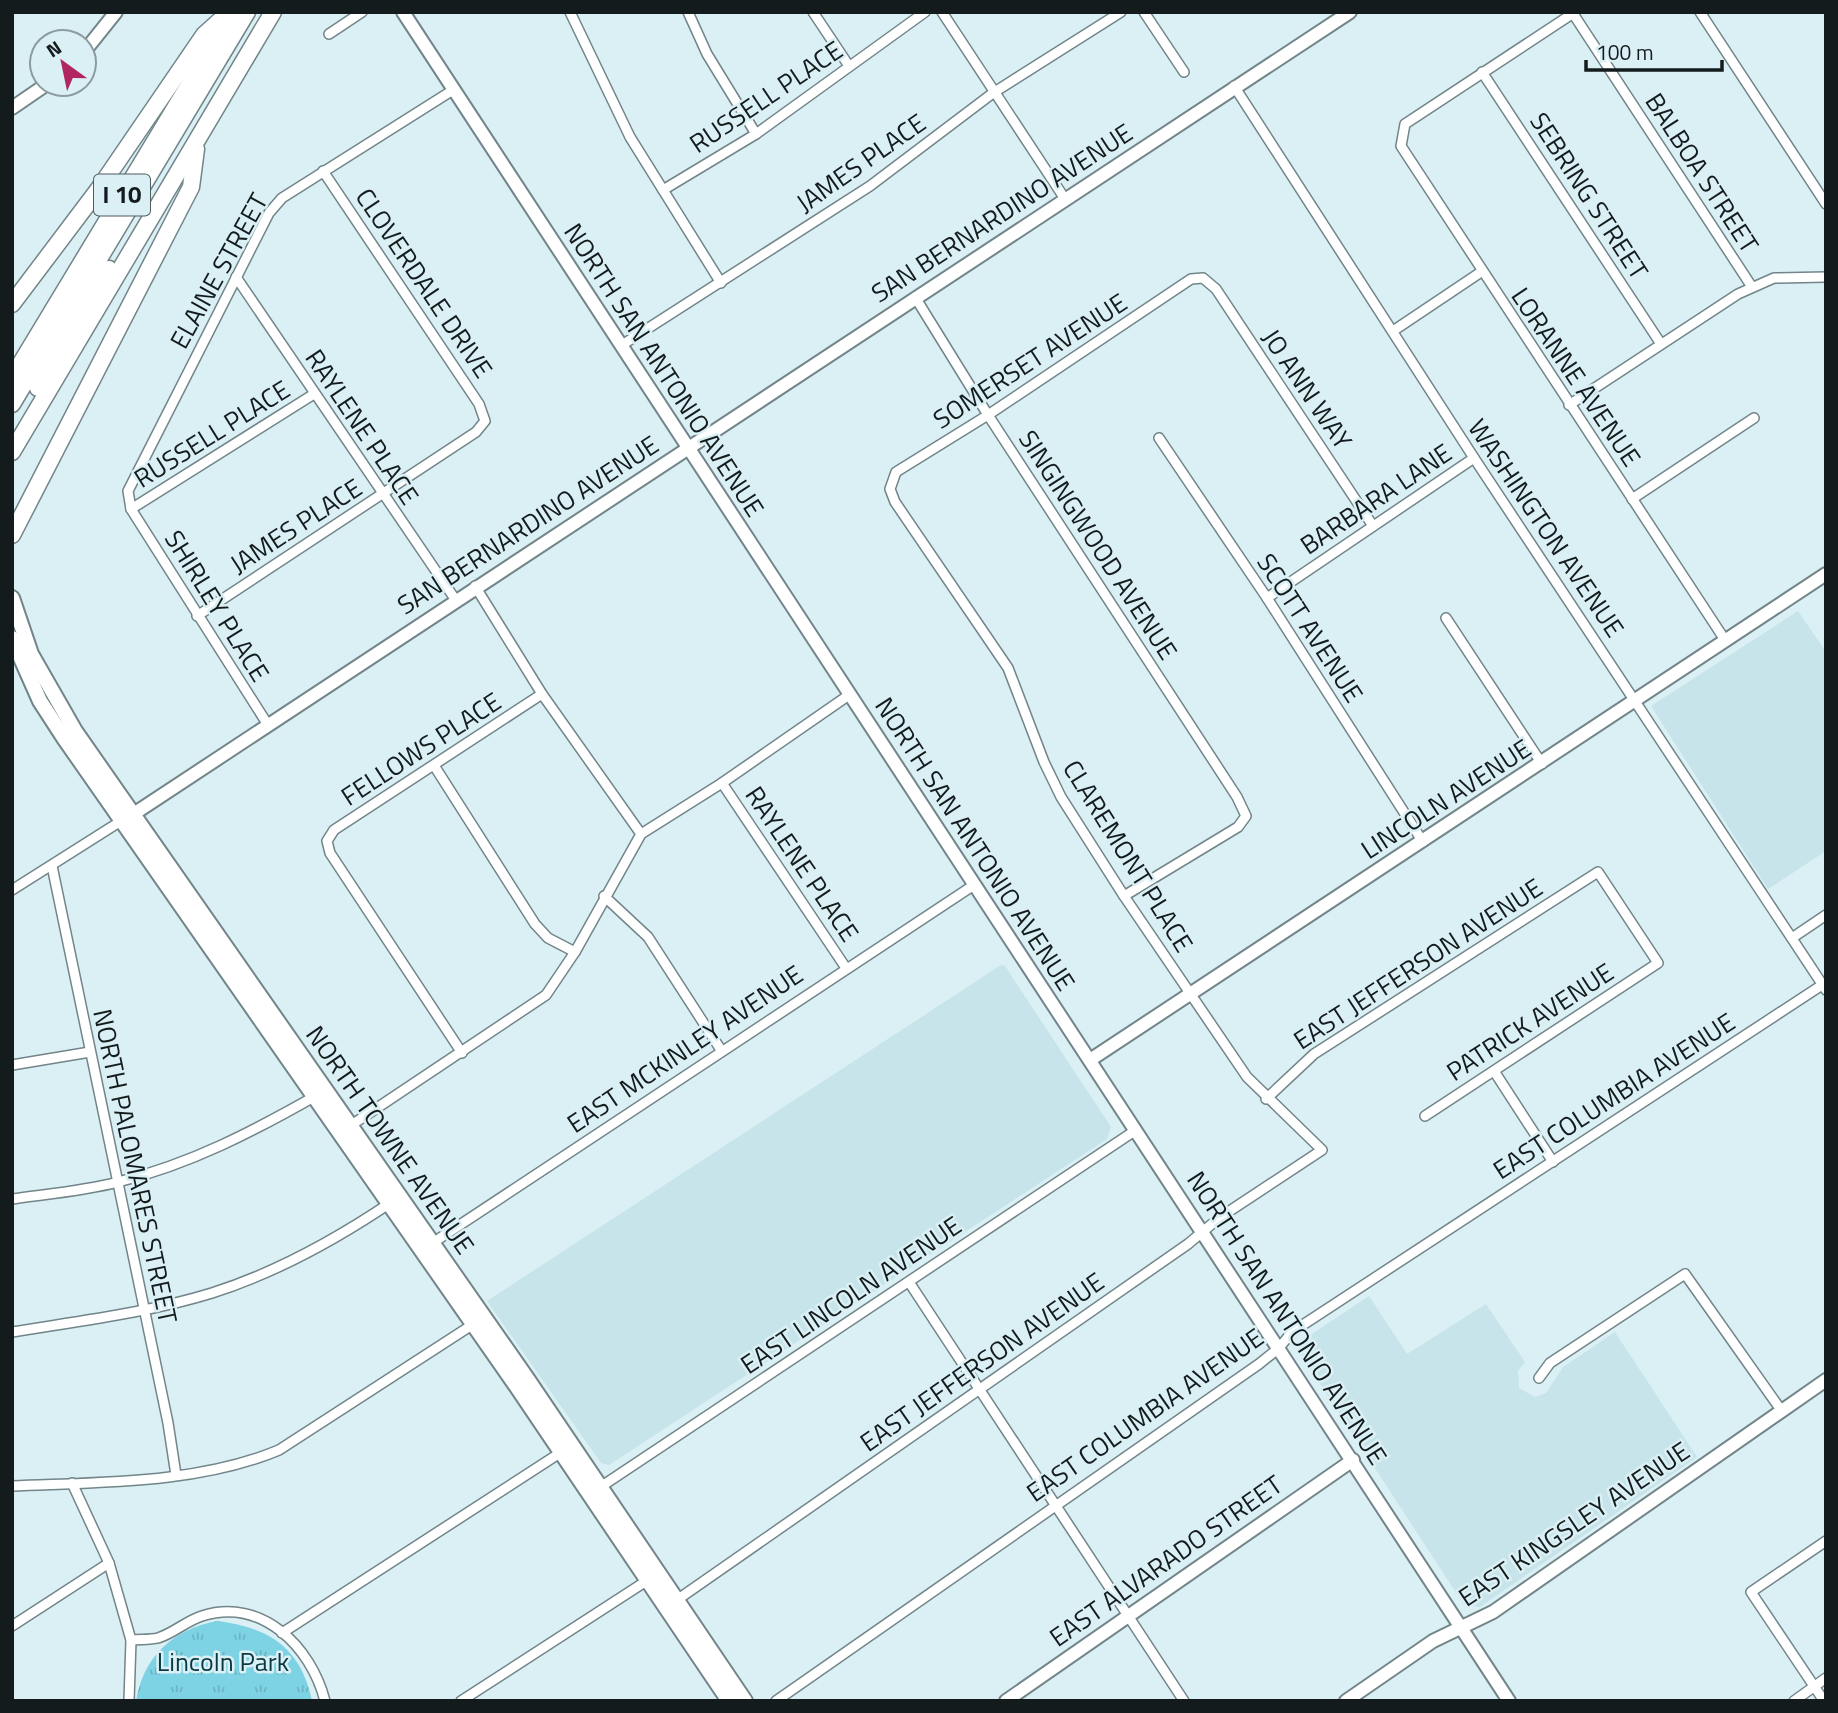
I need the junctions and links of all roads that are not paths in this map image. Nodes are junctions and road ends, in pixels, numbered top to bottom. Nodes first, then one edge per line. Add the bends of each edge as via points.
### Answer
1 (116, 12) edge
2 (231, 12) edge
3 (247, 12) edge
4 (261, 12) edge
5 (273, 12) edge
6 (362, 12) edge
7 (402, 12) edge
8 (570, 12) edge
9 (688, 12) edge
10 (813, 12) edge
11 (925, 12) edge
12 (942, 12) edge
13 (1121, 12) edge
14 (1144, 12) edge
15 (1350, 12) edge
16 (1700, 12) edge
17 (1573, 13) edge
18 (98, 34) edge
19 (329, 34) dead end
20 (849, 66) junction
21 (1184, 72) dead end
22 (1482, 72) junction
23 (1234, 86) junction
24 (453, 90) junction
25 (993, 93) junction
26 (28, 97) edge
27 (12, 108) edge
28 (756, 134) junction
29 (196, 143) junction
30 (323, 171) junction
31 (663, 190) junction
32 (1065, 199) junction
33 (1826, 204) edge
34 (1481, 272) junction
35 (1826, 276) edge
36 (236, 277) junction
37 (1203, 278) joint
38 (721, 283) junction
39 (1752, 287) junction
40 (915, 297) junction
41 (12, 304) edge
42 (1392, 331) junction
43 (1661, 344) junction
44 (622, 345) junction
45 (12, 378) edge
46 (314, 394) junction
47 (12, 404) edge
48 (1569, 405) junction
49 (988, 415) junction
50 (1754, 418) dead end
51 (485, 421) joint
52 (12, 432) edge
53 (1159, 438) dead end
54 (687, 447) junction
55 (12, 452) edge
56 (1474, 458) junction
57 (890, 489) joint
58 (382, 495) junction
59 (1632, 499) junction
60 (131, 509) junction
61 (1373, 526) junction
62 (12, 535) edge
63 (1826, 574) edge
64 (475, 586) junction
65 (12, 598) edge
66 (1268, 598) junction
67 (455, 600) junction
68 (197, 616) junction
69 (1446, 618) dead end
70 (13, 640) edge
71 (1725, 640) junction
72 (542, 694) junction
73 (849, 695) junction
74 (1634, 699) junction
75 (268, 726) junction
76 (1542, 764) junction
77 (435, 767) junction
78 (722, 783) junction
79 (127, 818) junction
80 (640, 834) junction
81 (1423, 842) junction
82 (52, 866) junction
83 (1598, 872) joint
84 (974, 885) junction
85 (12, 890) edge
86 (604, 895) junction
87 (1124, 896) junction
88 (1826, 915) edge
89 (1792, 938) junction
90 (575, 952) junction
91 (846, 968) junction
92 (1824, 987) edge
93 (1191, 992) junction
94 (721, 1050) junction
95 (90, 1052) junction
96 (462, 1053) junction
97 (1090, 1060) junction
98 (12, 1065) edge
99 (1494, 1071) junction
100 (320, 1093) junction
101 (1266, 1099) junction
102 (1425, 1116) dead end
103 (345, 1129) junction
104 (1136, 1130) junction
105 (1322, 1150) joint
106 (1553, 1162) junction
107 (117, 1182) junction
108 (12, 1199) edge
109 (394, 1200) junction
110 (1203, 1231) junction
111 (426, 1247) junction
112 (909, 1282) junction
113 (144, 1311) junction
114 (472, 1325) junction
115 (12, 1332) edge
116 (1279, 1348) junction
117 (1539, 1378) dead end
118 (1826, 1380) edge
119 (978, 1391) junction
120 (1781, 1410) junction
121 (566, 1449) junction
122 (1353, 1460) junction
123 (176, 1475) junction
124 (72, 1483) junction
125 (12, 1486) edge
126 (594, 1492) junction
127 (1053, 1506) junction
128 (1826, 1541) edge
129 (109, 1563) junction
130 (652, 1577) junction
131 (671, 1604) junction
132 (1128, 1614) junction
133 (12, 1626) edge
134 (1461, 1629) junction
135 (282, 1633) junction
136 (131, 1640) junction
137 (1826, 1678) edge
138 (1814, 1686) junction
139 (129, 1701) edge
140 (324, 1701) edge
141 (461, 1701) edge
142 (729, 1701) edge
143 (745, 1701) edge
144 (776, 1701) edge
145 (1006, 1701) edge
146 (1184, 1701) edge
147 (1346, 1701) edge
148 (1509, 1701) edge
149 (1794, 1701) edge
150 (1824, 1701) edge

1 - 18 main road
2 - 41 highway via 204,35 98,190
2 - 45 highway, I 10
3 - 47 highway
4 - 52 highway
5 - 29 highway, I 10
6 - 19 street
7 - 24 main road, NORTH SAN ANTONIO AVENUE
8 - 31 street via 630,136
9 - 28 street via 707,54
10 - 20 street
11 - 20 street, RUSSELL PLACE
12 - 25 street
13 - 25 street, JAMES PLACE
14 - 21 street
15 - 23 main road, SAN BERNARDINO AVENUE
16 - 33 street
17 - 22 street
17 - 39 street, BALBOA STREET
20 - 28 street, RUSSELL PLACE
22 - 34 street, LORANNE AVENUE via 1405,124 1401,133 1401,146
22 - 43 street, SEBRING STREET
23 - 32 main road, SAN BERNARDINO AVENUE
23 - 42 street, WASHINGTON AVENUE
24 - 30 street, ELAINE STREET
24 - 44 main road, NORTH SAN ANTONIO AVENUE
25 - 32 street
25 - 38 street, JAMES PLACE via 870,186
26 - 27 main road
28 - 31 street, RUSSELL PLACE
29 - 55 highway, I 10
29 - 62 highway via 191,187
30 - 36 street, ELAINE STREET via 282,198 269,213
30 - 51 street, CLOVERDALE DRIVE via 479,404
31 - 38 street
32 - 40 main road, SAN BERNARDINO AVENUE
34 - 42 street
34 - 48 street, LORANNE AVENUE
35 - 39 street via 1774,278
36 - 46 street, RAYLENE PLACE
36 - 60 street, ELAINE STREET via 135,475 128,491
37 - 49 street, SOMERSET AVENUE via 1191,279
37 - 61 street, JO ANN WAY via 1216,289
38 - 44 street, JAMES PLACE
39 - 43 street
40 - 49 street, SINGINGWOOD AVENUE
40 - 54 main road, SAN BERNARDINO AVENUE
42 - 56 street, WASHINGTON AVENUE
43 - 48 street
44 - 54 main road, NORTH SAN ANTONIO AVENUE
46 - 58 street, RAYLENE PLACE
46 - 60 street, RUSSELL PLACE
48 - 59 street, LORANNE AVENUE
49 - 57 street, SOMERSET AVENUE via 896,472
49 - 87 street, SINGINGWOOD AVENUE via 1246,816 1238,827
50 - 59 street
51 - 58 street, JAMES PLACE via 476,432
53 - 66 street, SCOTT AVENUE
54 - 64 main road, SAN BERNARDINO AVENUE
54 - 73 main road, NORTH SAN ANTONIO AVENUE
56 - 61 street, BARBARA LANE
56 - 74 street, WASHINGTON AVENUE
57 - 87 street, CLAREMONT PLACE via 1008,668 1061,797
58 - 67 street, RAYLENE PLACE
58 - 68 street, JAMES PLACE
59 - 71 street, LORANNE AVENUE
60 - 68 street, SHIRLEY PLACE
61 - 66 street, BARBARA LANE
63 - 71 main road, LINCOLN AVENUE
64 - 67 main road, SAN BERNARDINO AVENUE
64 - 72 street
65 - 79 main road, NORTH TOWNE AVENUE via 31,654 52,695
66 - 81 street, SCOTT AVENUE
67 - 75 main road, SAN BERNARDINO AVENUE
68 - 75 street, SHIRLEY PLACE
69 - 76 street
70 - 79 main road, NORTH TOWNE AVENUE via 40,701
71 - 74 main road, LINCOLN AVENUE
72 - 77 street, FELLOWS PLACE
72 - 80 street
73 - 78 street
73 - 84 main road, NORTH SAN ANTONIO AVENUE
74 - 76 main road, LINCOLN AVENUE
74 - 89 street, WASHINGTON AVENUE
75 - 79 main road, SAN BERNARDINO AVENUE
76 - 81 main road, LINCOLN AVENUE
77 - 90 street via 535,924 548,938
77 - 96 street, FELLOWS PLACE via 334,830 327,841 330,853
78 - 80 street
78 - 91 street, RAYLENE PLACE
79 - 82 street, SAN BERNARDINO AVENUE
79 - 100 main road, NORTH TOWNE AVENUE
80 - 86 street
81 - 93 main road, LINCOLN AVENUE
82 - 85 street, SAN BERNARDINO AVENUE
82 - 95 street, NORTH PALOMARES STREET
83 - 99 street, PATRICK AVENUE via 1658,963
83 - 101 street, EAST JEFFERSON AVENUE via 1314,1054
84 - 91 street, EAST MCKINLEY AVENUE
84 - 97 main road, NORTH SAN ANTONIO AVENUE
86 - 90 street
86 - 94 street via 648,937
87 - 93 street, CLAREMONT PLACE
88 - 89 street
89 - 92 street, WASHINGTON AVENUE
90 - 96 street via 546,995
91 - 94 street, EAST MCKINLEY AVENUE
92 - 106 street, EAST COLUMBIA AVENUE
93 - 97 main road, LINCOLN AVENUE
93 - 101 street, CLAREMONT PLACE
94 - 111 street, EAST MCKINLEY AVENUE
95 - 98 street
95 - 107 street, NORTH PALOMARES STREET
96 - 103 street
97 - 104 main road, NORTH SAN ANTONIO AVENUE
99 - 102 street, PATRICK AVENUE
99 - 106 street
100 - 103 main road, NORTH TOWNE AVENUE
100 - 107 street via 213,1150
101 - 105 street, CLAREMONT PLACE
103 - 109 main road, NORTH TOWNE AVENUE
104 - 110 main road, NORTH SAN ANTONIO AVENUE
104 - 112 street, EAST LINCOLN AVENUE
105 - 110 street, EAST JEFFERSON AVENUE
106 - 116 street, EAST COLUMBIA AVENUE via 1292,1332
107 - 108 street
107 - 113 street, NORTH PALOMARES STREET
109 - 111 main road, NORTH TOWNE AVENUE
109 - 113 street via 284,1265 212,1293
110 - 116 main road, NORTH SAN ANTONIO AVENUE
110 - 119 street, EAST JEFFERSON AVENUE
111 - 114 main road, NORTH TOWNE AVENUE
111 - 121 main road, NORTH TOWNE AVENUE
112 - 119 street
112 - 126 street, EAST LINCOLN AVENUE
113 - 115 street
113 - 123 street, NORTH PALOMARES STREET
114 - 121 main road, NORTH TOWNE AVENUE
114 - 123 street via 279,1450 246,1464
116 - 122 main road, NORTH SAN ANTONIO AVENUE
116 - 127 street, EAST COLUMBIA AVENUE
117 - 120 street via 1550,1363 1685,1274
118 - 120 main road, EAST KINGSLEY AVENUE
119 - 127 street
119 - 131 street, EAST JEFFERSON AVENUE
120 - 134 main road, EAST KINGSLEY AVENUE via 1493,1612
121 - 126 main road, NORTH TOWNE AVENUE
121 - 135 street
122 - 132 main road, EAST ALVARADO STREET
122 - 134 main road, NORTH SAN ANTONIO AVENUE
123 - 124 street
124 - 125 street
124 - 129 street
126 - 130 main road, NORTH TOWNE AVENUE
127 - 132 street
127 - 144 street, EAST COLUMBIA AVENUE
128 - 138 street via 1751,1592
129 - 133 street
129 - 136 street
130 - 131 main road, NORTH TOWNE AVENUE
130 - 141 street
131 - 142 main road, NORTH TOWNE AVENUE
131 - 143 main road, NORTH TOWNE AVENUE
132 - 145 main road, EAST ALVARADO STREET
132 - 146 street
134 - 147 main road, EAST KINGSLEY AVENUE via 1433,1641
134 - 148 main road, NORTH SAN ANTONIO AVENUE
135 - 136 street via 256,1615 222,1611 187,1621 158,1638
135 - 140 street via 304,1655
136 - 139 street
137 - 138 street
138 - 149 street
138 - 150 street

